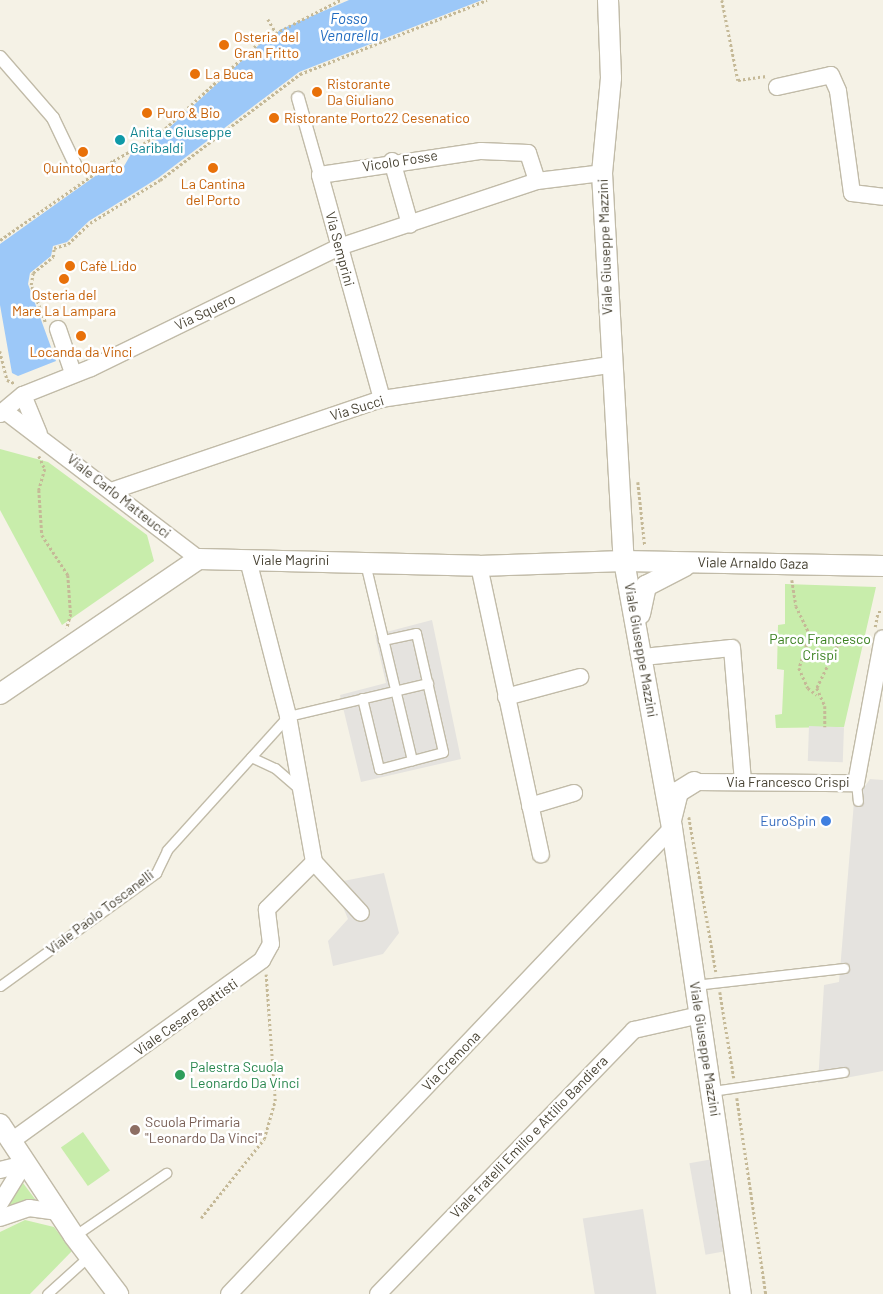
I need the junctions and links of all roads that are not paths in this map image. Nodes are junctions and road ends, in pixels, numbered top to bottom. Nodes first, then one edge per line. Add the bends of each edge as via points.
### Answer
1 (608, 0) edge
2 (0, 58) edge
3 (777, 87) road end
4 (298, 98) dead end
5 (392, 161) junction
6 (76, 166) dead end
7 (602, 173) junction
8 (320, 175) junction
9 (536, 181) junction
10 (883, 197) edge
11 (410, 224) junction
12 (339, 247) junction
13 (53, 330) road end
14 (610, 365) junction
15 (73, 373) junction
16 (20, 389) junction
17 (382, 399) junction
18 (2, 410) edge
19 (45, 438) junction
20 (114, 490) junction
21 (199, 559) junction
22 (248, 560) junction
23 (365, 561) junction
24 (624, 561) junction
25 (707, 562) junction
26 (479, 566) junction
27 (883, 566) edge
28 (640, 636) junction
29 (878, 639) edge
30 (383, 640) junction
31 (643, 657) junction
32 (580, 677) dead end
33 (428, 683) junction
34 (395, 691) junction
35 (0, 694) edge
36 (506, 697) junction
37 (362, 698) junction
38 (288, 716) junction
39 (251, 757) junction
40 (412, 760) junction
41 (662, 762) junction
42 (694, 782) junction
43 (743, 782) junction
44 (856, 783) junction
45 (301, 792) junction
46 (574, 793) dead end
47 (858, 801) dead end
48 (530, 806) junction
49 (672, 825) junction
50 (540, 854) dead end
51 (314, 862) junction
52 (361, 913) dead end
53 (844, 968) dead end
54 (695, 985) junction
55 (0, 986) edge
56 (700, 1015) junction
57 (844, 1072) dead end
58 (712, 1091) junction
59 (0, 1124) edge
60 (10, 1142) junction
61 (24, 1164) junction
62 (0, 1170) edge
63 (166, 1173) dead end
64 (0, 1203) edge
65 (57, 1212) junction
66 (0, 1218) edge
67 (74, 1236) junction
68 (89, 1256) junction
69 (47, 1294) edge
70 (118, 1294) edge
71 (229, 1294) edge
72 (378, 1294) edge
73 (741, 1294) edge

1 - 7 street, Viale Giuseppe Mazzini via 611,78
2 - 6 street via 53,118
3 - 10 street via 832,75 838,92 852,193
4 - 8 street, Via Semprini
5 - 8 street, Vicolo Fosse
5 - 9 street, Vicolo Fosse via 482,150 528,153
5 - 11 street
7 - 9 street, Via Squero
7 - 14 street, Viale Giuseppe Mazzini
8 - 12 street, Via Semprini
9 - 11 street, Via Squero
11 - 12 street, Via Squero
12 - 15 street, Via Squero
12 - 17 street, Via Semprini
13 - 15 street
14 - 17 street, Via Succi
14 - 24 street, Viale Giuseppe Mazzini
15 - 16 street, Via Squero
16 - 18 street, Via Squero
16 - 19 street
17 - 20 street, Via Succi
18 - 19 street, Viale Carlo Matteucci
19 - 20 street, Viale Carlo Matteucci
20 - 21 street, Viale Carlo Matteucci
21 - 22 street, Viale Magrini
21 - 35 street
22 - 23 street, Viale Magrini
22 - 38 street
23 - 26 street, Viale Magrini
23 - 30 lane
24 - 25 street, Viale Arnaldo Gaza
24 - 26 street, Viale Magrini
24 - 28 street, Viale Giuseppe Mazzini
25 - 27 street, Viale Arnaldo Gaza
25 - 28 street via 660,575 646,586 640,600
26 - 36 street
28 - 31 street, Viale Giuseppe Mazzini
29 - 44 street, Via Francesco Crispi
30 - 33 lane via 416,632
30 - 34 lane
31 - 41 street, Viale Giuseppe Mazzini
31 - 43 street via 732,648
32 - 36 street
33 - 34 lane
33 - 40 lane via 444,752
34 - 37 lane
34 - 40 lane
36 - 48 street
37 - 38 lane
37 - 40 lane via 379,769
38 - 39 lane, Viale Paolo Toscanelli
38 - 45 street
39 - 45 lane via 275,768
39 - 55 lane, Viale Paolo Toscanelli via 167,850 156,873
41 - 42 street
41 - 49 street, Viale Giuseppe Mazzini via 660,777
42 - 43 street, Via Francesco Crispi
42 - 49 street via 678,792
43 - 44 street, Via Francesco Crispi
44 - 47 lane
45 - 51 street
46 - 48 street
48 - 50 street
49 - 54 street, Viale Giuseppe Mazzini
49 - 71 street, Via Cremona
51 - 52 street
51 - 60 street, Viale Cesare Battisti via 267,910 272,944 262,960
53 - 54 lane
54 - 56 street, Viale Giuseppe Mazzini
56 - 58 street, Viale Giuseppe Mazzini
56 - 72 street, Viale fratelli Emilio e Attilio Bandiera via 634,1030
57 - 58 lane
58 - 73 street, Viale Giuseppe Mazzini
59 - 60 street
60 - 61 street
61 - 62 street
61 - 64 street
61 - 65 street
63 - 67 lane
65 - 66 street via 29,1208
65 - 67 street
67 - 68 street
68 - 69 lane
68 - 70 street

